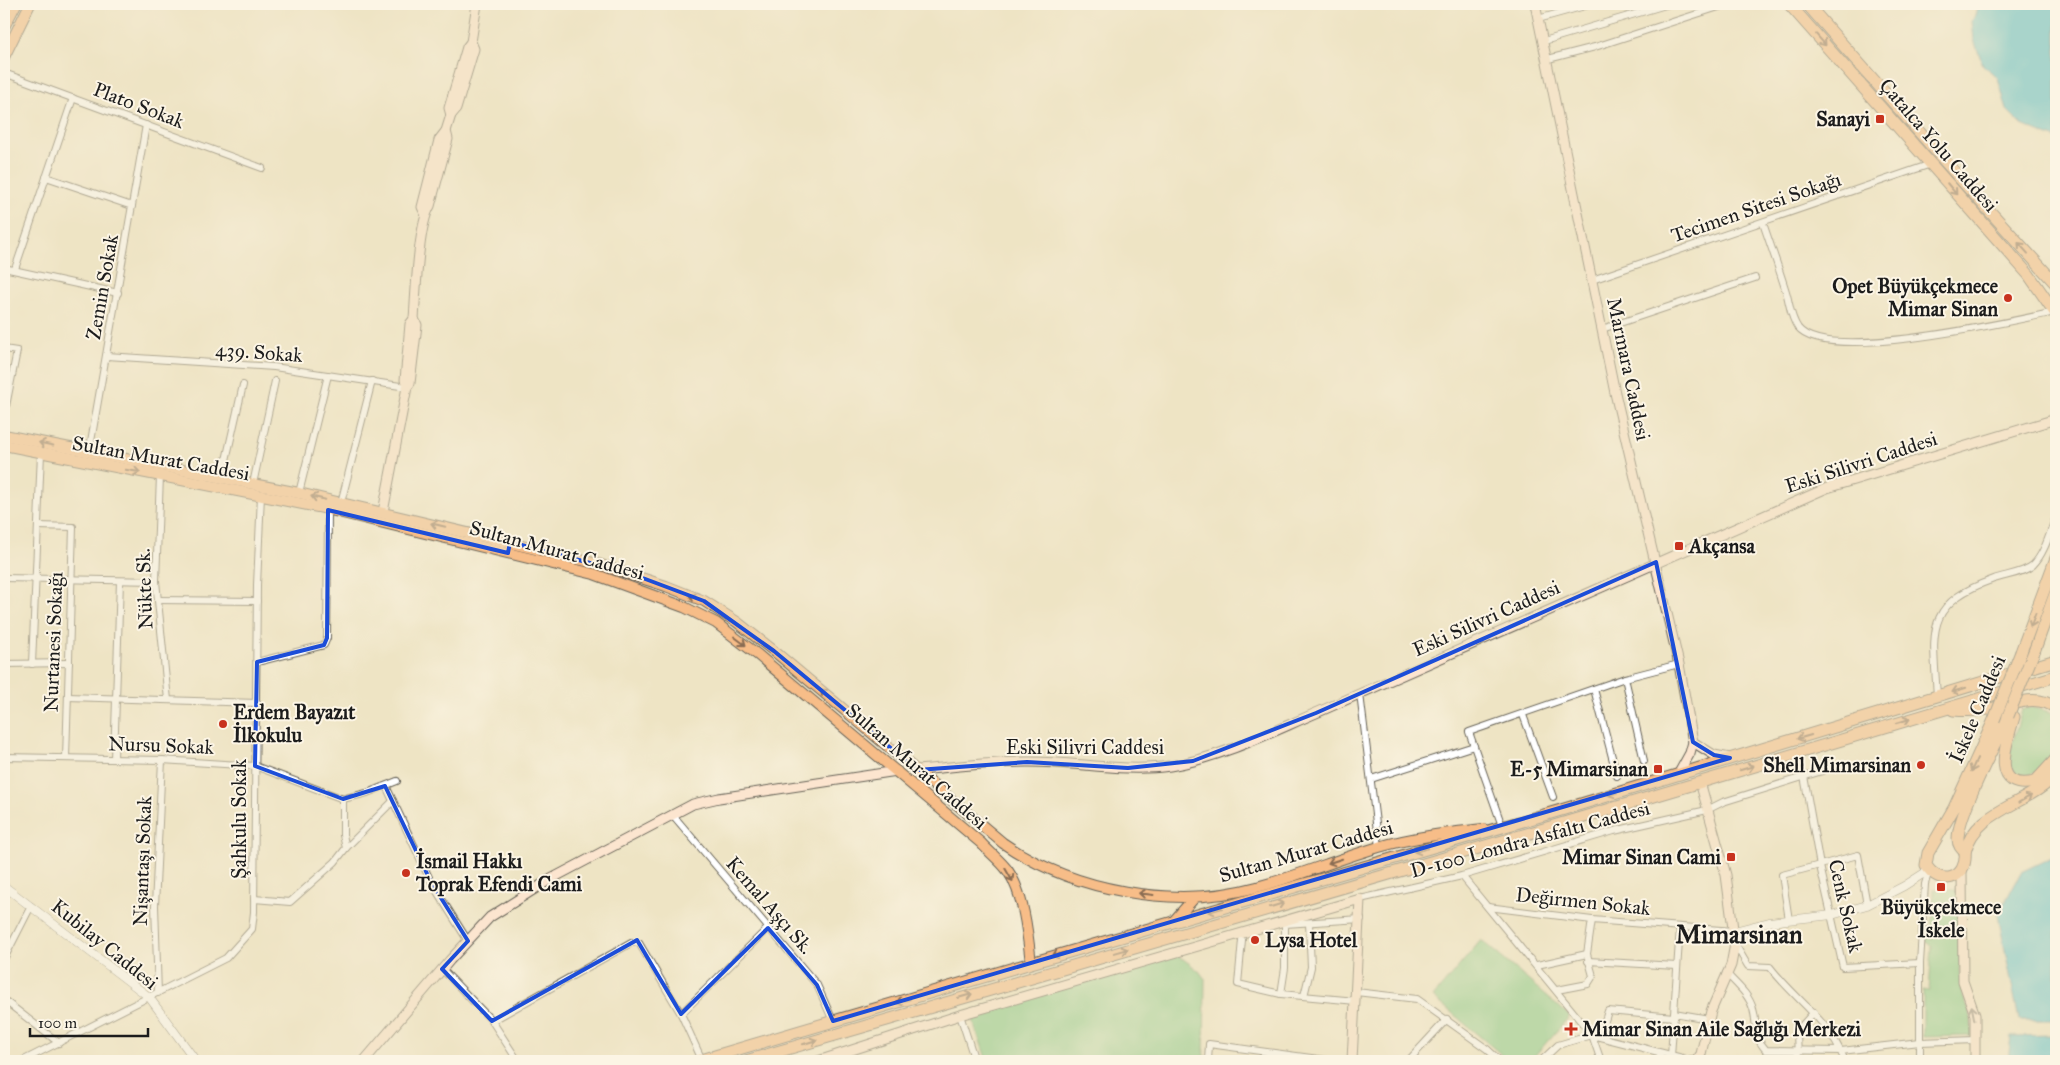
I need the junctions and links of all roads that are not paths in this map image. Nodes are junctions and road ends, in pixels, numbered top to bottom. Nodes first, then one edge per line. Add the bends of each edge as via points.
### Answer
1 (16, 4) edge
2 (30, 4) edge
3 (477, 4) edge
4 (1535, 4) edge
5 (1592, 4) edge
6 (1669, 4) edge
7 (1728, 4) edge
8 (1789, 4) edge
9 (1807, 4) edge
10 (1538, 19) junction
11 (4, 27) edge
12 (1544, 41) junction
13 (4, 57) edge
14 (1548, 59) junction
15 (4, 73) edge
16 (73, 98) junction
17 (146, 126) junction
18 (1931, 164) junction
19 (262, 168) dead end
20 (46, 177) junction
21 (132, 206) junction
22 (1763, 223) junction
23 (4, 268) edge
24 (15, 269) junction
25 (1756, 278) dead end
26 (1592, 280) junction
27 (2056, 284) edge
28 (118, 293) junction
29 (2056, 313) edge
30 (1602, 330) junction
31 (4, 349) edge
32 (107, 356) junction
33 (328, 374) junction
34 (275, 381) dead end
35 (372, 381) junction
36 (243, 385) dead end
37 (407, 387) junction
38 (4, 416) edge
39 (2056, 419) edge
40 (4, 435) edge
41 (4, 445) edge
42 (41, 453) junction
43 (89, 453) junction
44 (160, 476) junction
45 (222, 478) junction
46 (254, 484) junction
47 (299, 493) junction
48 (261, 495) junction
49 (341, 503) junction
50 (328, 510) junction
51 (2056, 517) edge
52 (382, 518) junction
53 (38, 526) junction
54 (510, 542) junction
55 (508, 553) junction
56 (2056, 558) edge
57 (1656, 562) junction
58 (4, 578) edge
59 (37, 579) junction
60 (72, 580) junction
61 (120, 580) junction
62 (156, 581) junction
63 (2056, 593) edge
64 (158, 600) junction
65 (256, 601) junction
66 (2056, 660) edge
67 (256, 662) junction
68 (69, 663) junction
69 (4, 664) edge
70 (32, 664) junction
71 (1680, 664) junction
72 (2056, 676) edge
73 (1625, 678) junction
74 (1594, 689) junction
75 (1360, 694) junction
76 (1937, 696) junction
77 (68, 697) junction
78 (116, 700) junction
79 (168, 700) junction
80 (257, 703) junction
81 (2056, 708) edge
82 (1943, 709) junction
83 (1523, 715) junction
84 (2012, 715) junction
85 (1693, 742) junction
86 (1474, 746) junction
87 (4, 757) edge
88 (66, 758) junction
89 (1730, 758) junction
90 (114, 759) junction
91 (2056, 759) edge
92 (162, 760) junction
93 (1644, 761) dead end
94 (255, 766) junction
95 (917, 770) junction
96 (1822, 770) dead end
97 (897, 771) junction
98 (1679, 773) junction
99 (2056, 774) edge
100 (1617, 776) dead end
101 (1804, 776) junction
102 (1371, 778) junction
103 (397, 781) dead end
104 (1700, 782) junction
105 (386, 786) junction
106 (1554, 797) dead end
107 (343, 799) junction
108 (393, 801) junction
109 (1707, 810) junction
110 (672, 814) junction
111 (1502, 826) junction
112 (1003, 843) junction
113 (1379, 846) junction
114 (1932, 846) junction
115 (346, 848) junction
116 (1962, 848) junction
117 (993, 855) junction
118 (1820, 866) junction
119 (1929, 870) junction
120 (1962, 872) junction
121 (1462, 876) junction
122 (4, 886) edge
123 (1195, 897) junction
124 (254, 899) junction
125 (1360, 899) junction
126 (1867, 905) junction
127 (31, 906) junction
128 (1488, 907) junction
129 (1832, 915) junction
130 (1361, 919) junction
131 (1592, 920) junction
132 (1789, 920) junction
133 (1173, 922) junction
134 (1309, 922) junction
135 (1680, 927) junction
136 (768, 928) junction
137 (1734, 931) junction
138 (1242, 940) dead end
139 (468, 941) junction
140 (1735, 944) junction
141 (1588, 957) junction
142 (4, 959) edge
143 (1031, 963) junction
144 (1920, 963) junction
145 (1537, 965) junction
146 (1677, 966) junction
147 (442, 970) junction
148 (1726, 974) junction
149 (1557, 990) junction
150 (1356, 992) junction
151 (158, 993) junction
152 (1281, 994) junction
153 (1304, 996) junction
154 (149, 997) junction
155 (4, 1000) edge
156 (1356, 1002) junction
157 (1814, 1012) junction
158 (681, 1014) junction
159 (960, 1015) junction
160 (1674, 1015) junction
161 (1447, 1019) junction
162 (1709, 1019) junction
163 (492, 1021) junction
164 (833, 1021) junction
165 (1592, 1035) junction
166 (1600, 1037) junction
167 (1975, 1040) junction
168 (1920, 1042) junction
169 (59, 1043) junction
170 (1797, 1051) junction
171 (1840, 1051) junction
172 (1661, 1054) junction
173 (1671, 1056) junction
174 (22, 1061) edge
175 (196, 1061) edge
176 (364, 1061) edge
177 (518, 1061) edge
178 (700, 1061) edge
179 (746, 1061) edge
180 (818, 1061) edge
181 (975, 1061) edge
182 (1208, 1061) edge
183 (1333, 1061) edge
184 (1352, 1061) edge
185 (1408, 1061) edge
186 (1500, 1061) edge
187 (1541, 1061) edge
188 (1601, 1061) edge
189 (1658, 1061) edge
190 (1697, 1061) edge
191 (1798, 1061) edge
192 (1844, 1061) edge
193 (1920, 1061) edge
194 (1975, 1061) edge

1 - 11 main road
2 - 13 main road
3 - 37 main road via 471,42 474,49 446,131 448,139 430,206 425,213 414,319 417,325
4 - 10 main road, Marmara Caddesi
5 - 10 street
6 - 12 street
7 - 14 street
8 -> 18 highway, Çatalca Yolu Caddesi
27 -> 9 highway, Çatalca Yolu Caddesi
10 - 12 main road, Marmara Caddesi
12 - 14 main road, Marmara Caddesi
14 - 26 main road, Marmara Caddesi
15 - 16 street, Plato Sokak
16 - 17 street, Plato Sokak
16 - 20 street
17 - 19 street, Plato Sokak
17 - 21 street, Zemin Sokak
18 - 22 street, Tecimen Sitesi Sokağı
18 -> 29 highway, Çatalca Yolu Caddesi via 2029,275
20 - 21 street
20 - 24 street
21 - 28 street, Zemin Sokak
22 - 26 street, Tecimen Sitesi Sokağı
22 - 29 street via 1791,314 1799,329 1813,339 1884,341
23 - 24 street
24 - 28 street
25 - 30 street
26 - 30 main road, Marmara Caddesi
28 - 32 street, Zemin Sokak
30 - 57 main road, Marmara Caddesi
31 - 38 street via 17,351
32 - 33 street, 439. Sokak via 274,367
32 - 43 street, Zemin Sokak
33 - 35 street, 439. Sokak
33 - 47 street
34 - 46 street
35 - 37 street, 439. Sokak
35 - 49 street
36 - 45 street
37 - 52 main road
39 - 57 main road, Eski Silivri Caddesi via 1827,488
43 -> 40 main road, Sultan Murat Caddesi
41 - 42 main road, Sultan Murat Caddesi
42 -> 44 main road, Sultan Murat Caddesi
42 - 53 street
43 - 45 main road, Sultan Murat Caddesi
44 - 48 main road, Sultan Murat Caddesi
44 - 62 street, Nükte Sk.
45 - 46 main road, Sultan Murat Caddesi
46 - 47 main road, Sultan Murat Caddesi
49 -> 47 main road, Sultan Murat Caddesi
48 - 50 main road, Sultan Murat Caddesi
48 - 65 street, Şahkulu Sokak
49 - 52 main road, Sultan Murat Caddesi
50 - 52 main road, Sultan Murat Caddesi
50 - 67 street via 327,638 324,645
51 - 76 street via 2032,566 1962,592 1944,609 1934,640
54 -> 52 main road, Sultan Murat Caddesi
52 - 55 main road, Sultan Murat Caddesi
53 - 59 street
53 - 60 street, Nurtanesi Sokağı via 73,527
54 - 55 main road
95 -> 54 main road, Sultan Murat Caddesi via 774,651 704,601 632,574
55 -> 97 main road, Sultan Murat Caddesi via 594,574 684,607 716,623
56 -> 114 highway, İskele Caddesi, bridge via 1994,720 1954,808
57 - 71 main road, Marmara Caddesi
57 - 75 main road, Eski Silivri Caddesi
58 - 59 street
59 - 60 street
59 - 70 street
60 - 61 street
60 - 68 street, Nurtanesi Sokağı
61 - 62 street
61 - 78 street
62 - 64 street, Nükte Sk.
63 - 84 highway, İskele Caddesi, bridge
64 - 65 street
64 - 79 street, Nükte Sk.
65 - 67 street, Şahkulu Sokak
66 -> 76 highway
67 - 80 street, Şahkulu Sokak
68 - 70 street
68 - 77 street, Nurtanesi Sokağı
69 - 70 street
71 - 73 street
71 - 85 main road, Marmara Caddesi
72 - 82 highway
73 - 74 street
73 - 93 street
74 - 83 street
74 - 100 street
75 - 95 main road, Eski Silivri Caddesi via 1242,744 1170,766 1128,768 1027,762
75 - 102 street
76 -> 89 highway
77 - 78 street
77 - 88 street, Nurtanesi Sokağı
78 - 79 street
78 - 90 street
79 - 80 street
80 - 94 street, Şahkulu Sokak
81 - 82 highway via 2035,700 1985,710
104 -> 82 highway
83 - 86 street via 1469,732
83 - 106 street
84 - 91 highway via 2004,758 2007,775 2021,784 2035,782
84 - 116 highway, İskele Caddesi via 1962,820
85 - 89 main road via 1714,755
85 - 98 main road
86 - 102 street
86 - 111 street
87 - 88 street, Nursu Sokak
88 - 90 street, Nursu Sokak
89 - 98 highway
90 - 92 street, Nursu Sokak
92 - 94 street, Nursu Sokak
92 - 151 street, Nişantaşı Sokak via 155,906
94 - 107 street, Nursu Sokak
94 - 124 street, Şahkulu Sokak
95 - 97 main road
95 - 112 main road, Sultan Murat Caddesi
96 - 101 street, D-100 Londra Asfaltı Caddesi
97 - 110 main road via 719,798 693,804
97 - 117 main road, Sultan Murat Caddesi
98 -> 111 highway
116 -> 99 highway via 1991,816 2042,789
101 - 109 street, D-100 Londra Asfaltı Caddesi
101 - 118 street, Cenk Sokak
102 - 113 street
103 - 105 street
104 - 109 main road
179 -> 104 highway
105 - 107 street
105 - 108 street
107 - 115 street
108 - 115 street
108 - 139 street via 431,882
109 - 121 street, D-100 Londra Asfaltı Caddesi via 1614,831
109 - 137 main road via 1726,875
110 - 136 street, Kemal Aşçı Sk.
110 - 139 main road via 541,885 490,917
111 - 113 main road, Sultan Murat Caddesi
111 -> 133 highway
112 - 117 main road
123 -> 112 main road, Sultan Murat Caddesi via 1147,894 1076,878 1023,857
113 -> 123 main road, Sultan Murat Caddesi via 1256,887
114 - 116 highway via 1941,843
114 - 119 highway, İskele Caddesi via 1926,858
115 - 124 street via 290,902
116 - 120 highway, İskele Caddesi via 1965,865
117 -> 143 main road, Sultan Murat Caddesi via 1008,872 1017,891 1026,924
118 - 126 street via 1858,855
118 - 129 street, Cenk Sokak
118 - 132 street via 1782,875
119 - 120 highway via 1952,878
119 - 126 street
119 - 144 street, İskele Caddesi via 1925,884
167 -> 120 main road, İskele Caddesi via 1975,1015 1963,981
121 - 125 street, D-100 Londra Asfaltı Caddesi
121 - 128 street
122 - 127 street, Kubilay Caddesi
123 - 133 main road
124 - 151 street, Şahkulu Sokak via 252,929 226,958
125 - 130 main road
125 - 159 main road
126 - 129 street
127 - 142 street
127 - 154 street, Kubilay Caddesi
128 - 131 street, Değirmen Sokak
128 - 145 street
129 - 132 street
129 - 144 street, Cenk Sokak via 1843,967
130 - 134 street
130 - 150 main road
131 - 135 street, Değirmen Sokak
131 - 141 street
132 - 137 street
133 -> 143 highway
134 - 152 street via 1285,924 1285,968
134 - 153 street via 1311,967
135 - 137 street, Değirmen Sokak
135 - 146 street
136 - 158 street
136 - 164 street, Kemal Aşçı Sk. via 817,985
137 - 140 main road
138 - 152 street via 1238,984
139 - 147 main road
140 - 148 main road
140 - 157 street via 1748,966 1770,967
141 - 145 street
141 - 146 street
141 - 149 street via 1593,976 1588,984
143 -> 164 highway
144 - 168 street, İskele Caddesi
145 - 149 street
146 - 160 street
147 - 163 street
147 - 176 main road
148 - 162 main road
148 - 170 street via 1748,997 1754,1010 1757,1041 1766,1050
149 - 165 street
150 - 156 main road
150 - 161 street via 1417,999
151 - 154 street, Şahkulu Sokak
152 - 153 street
153 - 156 street
154 - 169 street, Şahkulu Sokak
154 - 175 street, Kubilay Caddesi
155 - 169 street
156 - 184 main road
157 - 170 street via 1797,1031
157 - 171 street
158 - 163 street via 644,950 639,943 633,942
158 - 178 street
159 - 180 main road
159 - 181 street
160 - 162 street
160 - 166 street via 1608,1011
160 - 173 street
161 - 185 street
161 - 186 street
162 - 190 main road
163 - 177 street
164 - 178 highway
165 - 166 street
165 - 187 street via 1558,1045
165 - 188 street
166 - 172 street
167 - 168 street
167 - 194 main road, İskele Caddesi
168 - 171 street
168 - 193 street, İskele Caddesi
169 - 174 street, Şahkulu Sokak
170 - 171 street
170 - 191 street
171 - 192 street
172 - 173 street
172 - 189 street
173 - 190 street
182 - 183 street via 1209,1044

